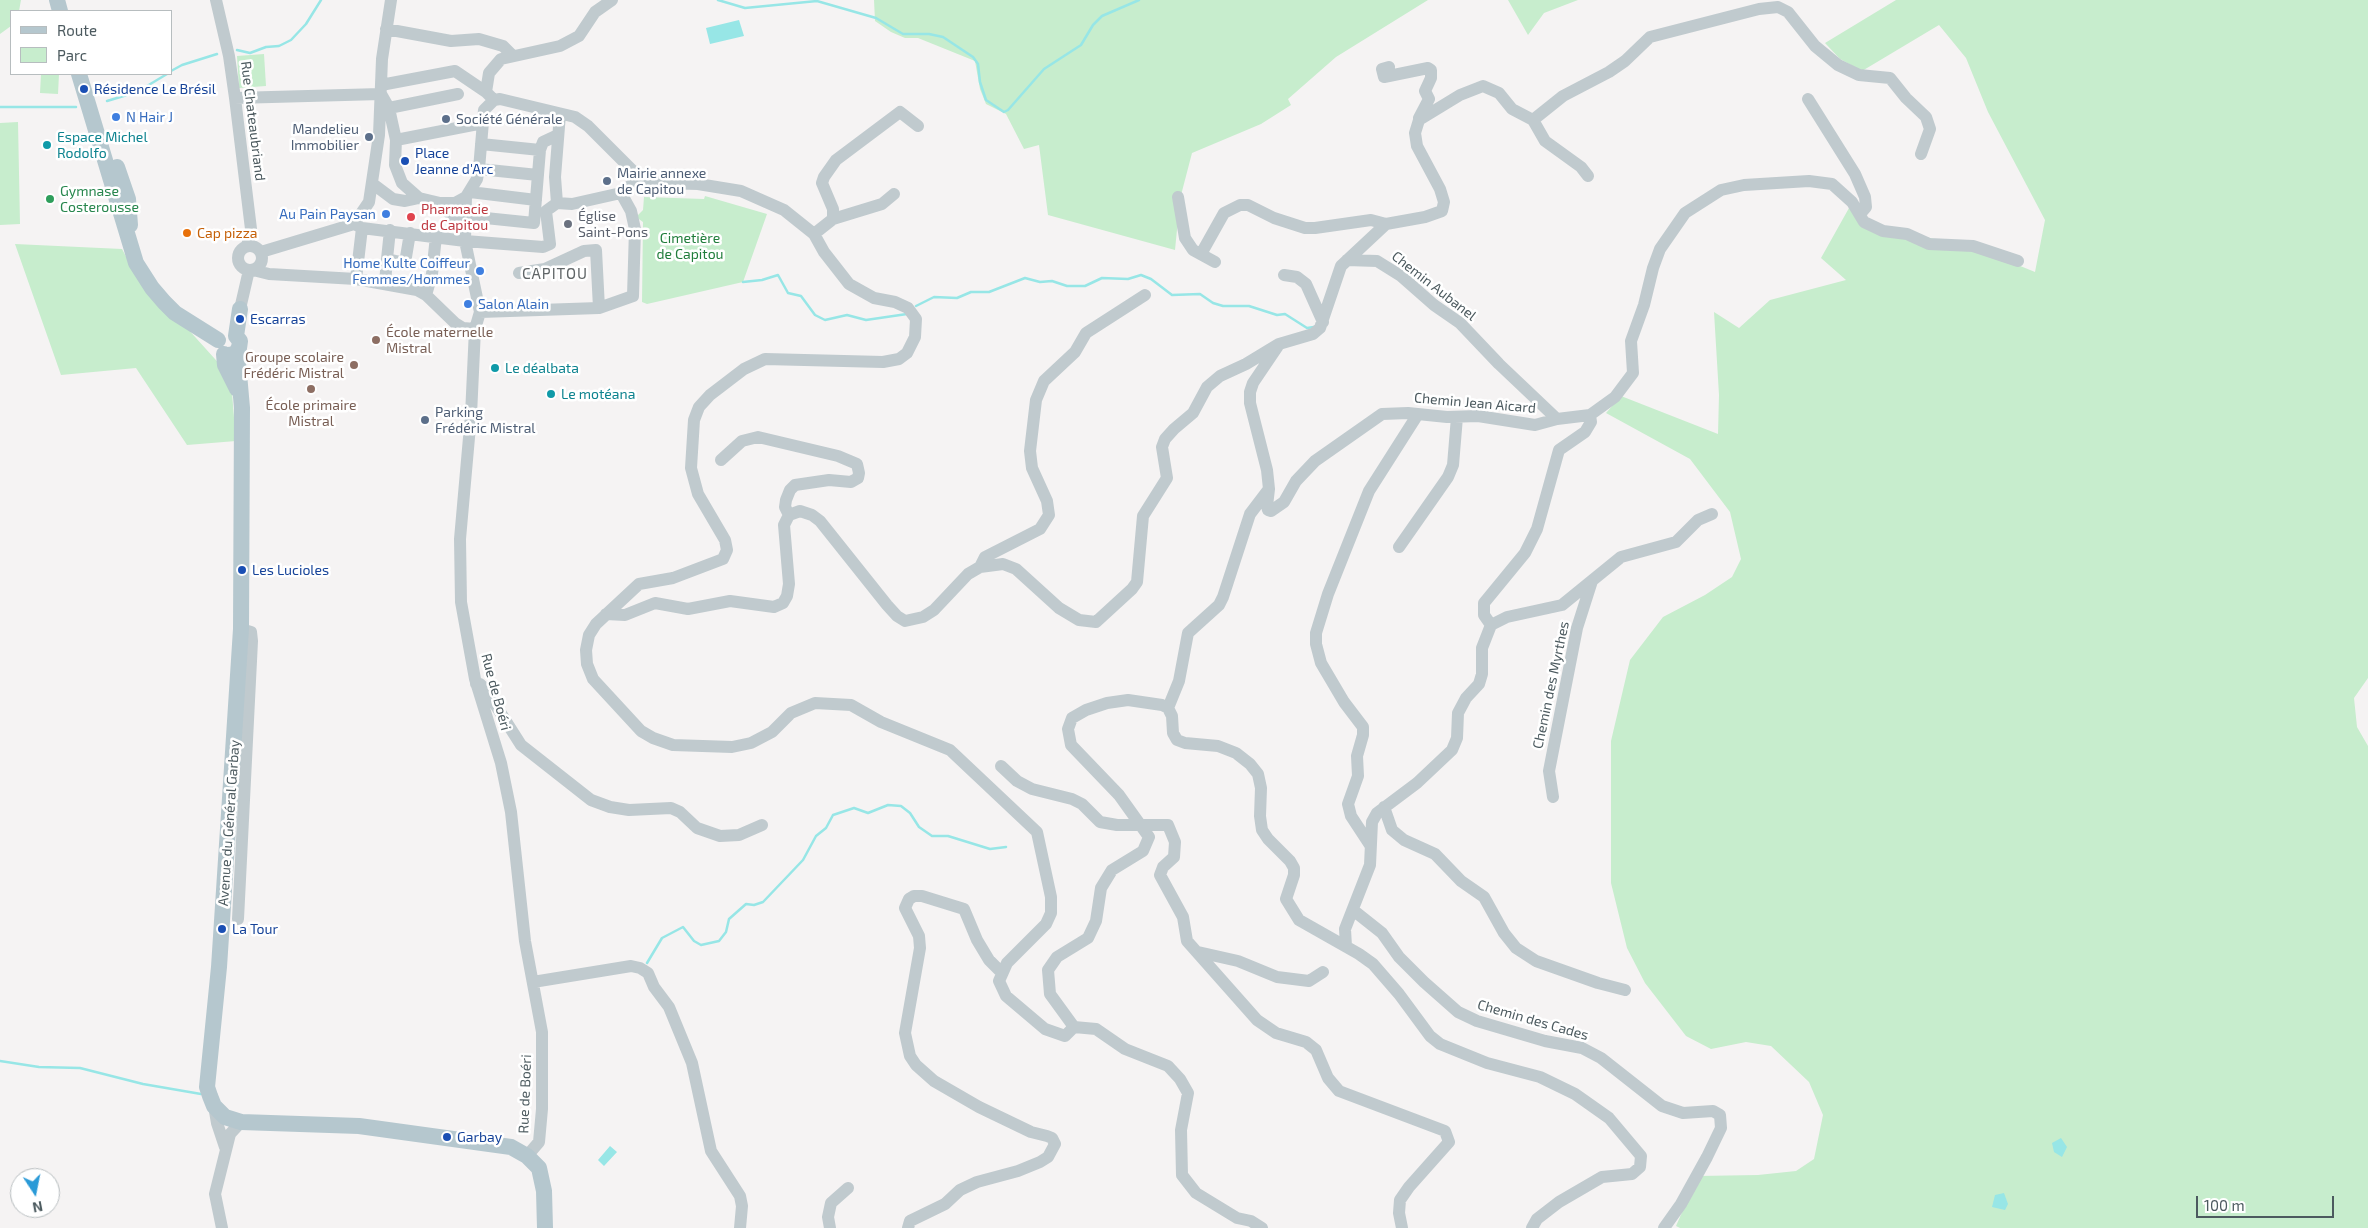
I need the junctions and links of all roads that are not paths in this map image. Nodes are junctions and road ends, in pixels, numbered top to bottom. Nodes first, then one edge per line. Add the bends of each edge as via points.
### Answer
1 (216, 0) edge
2 (391, 0) edge
3 (612, 0) edge
4 (386, 29) junction
5 (512, 55) junction
6 (1389, 67) dead end
7 (79, 75) edge
8 (89, 75) edge
9 (381, 90) junction
10 (458, 94) dead end
11 (490, 96) junction
12 (235, 98) junction
13 (1808, 99) dead end
14 (389, 108) junction
15 (560, 114) junction
16 (1419, 120) junction
17 (1533, 120) junction
18 (483, 123) junction
19 (918, 126) dead end
20 (558, 135) junction
21 (396, 140) junction
22 (481, 144) junction
23 (540, 150) junction
24 (1921, 154) dead end
25 (479, 169) junction
26 (538, 175) junction
27 (1588, 176) dead end
28 (640, 178) junction
29 (373, 184) junction
30 (621, 193) junction
31 (468, 194) junction
32 (894, 194) dead end
33 (1178, 197) dead end
34 (419, 198) junction
35 (536, 200) junction
36 (440, 203) junction
37 (557, 203) junction
38 (1860, 214) junction
39 (466, 216) junction
40 (833, 219) junction
41 (1386, 224) junction
42 (358, 226) junction
43 (390, 230) junction
44 (410, 233) junction
45 (814, 234) junction
46 (436, 236) junction
47 (465, 236) junction
48 (129, 244) junction
49 (247, 246) junction
50 (261, 252) junction
51 (1201, 254) junction
52 (387, 259) junction
53 (1347, 260) junction
54 (2018, 261) dead end
55 (1214, 262) dead end
56 (251, 270) junction
57 (519, 273) dead end
58 (1284, 275) dead end
59 (356, 279) junction
60 (385, 283) junction
61 (426, 295) junction
62 (1145, 295) dead end
63 (599, 308) junction
64 (240, 309) joint
65 (480, 312) junction
66 (1323, 322) junction
67 (475, 329) junction
68 (1279, 344) junction
69 (229, 345) junction
70 (1418, 414) junction
71 (1590, 415) junction
72 (1457, 417) junction
73 (1557, 419) junction
74 (721, 460) dead end
75 (1269, 489) junction
76 (1712, 514) dead end
77 (789, 515) junction
78 (1399, 547) dead end
79 (980, 567) junction
80 (1592, 581) junction
81 (606, 614) junction
82 (1491, 625) junction
83 (241, 629) junction
84 (476, 684) junction
85 (1168, 708) junction
86 (1001, 766) dead end
87 (1553, 797) dead end
88 (1384, 807) junction
89 (762, 824) dead end
90 (1142, 825) junction
91 (1371, 846) junction
92 (1353, 910) junction
93 (238, 919) dead end
94 (1346, 946) junction
95 (1198, 952) junction
96 (1001, 972) junction
97 (1323, 972) dead end
98 (533, 982) junction
99 (1625, 990) dead end
100 (1074, 1026) junction
101 (214, 1106) junction
102 (241, 1122) junction
103 (225, 1147) junction
104 (527, 1156) junction
105 (848, 1188) dead end
106 (222, 1228) edge
107 (545, 1228) edge
108 (740, 1228) edge
109 (830, 1228) edge
110 (908, 1228) edge
111 (1262, 1228) edge
112 (1402, 1228) edge
113 (1532, 1228) edge
114 (1664, 1228) edge

1 - 12 street, Rue Chateaubriand
2 - 4 street
3 - 5 street via 595,12 579,36 560,46
4 - 5 street via 452,40 479,39 503,46
4 - 9 street
5 - 11 street via 501,59 489,73
6 - 16 street via 1382,69 1384,77 1428,68 1433,73 1425,91 1428,99 1418,115
7 - 48 main road
8 - 48 main road via 128,199
9 - 11 street via 455,71
9 - 12 street
9 - 14 street
9 - 29 street
10 - 14 street
11 - 15 street
11 - 18 street
12 - 49 street, Rue Chateaubriand via 251,229
13 - 38 street via 1855,174 1865,197 1866,208
14 - 21 street
15 - 20 street
15 - 28 street via 575,117 588,126
16 - 17 street via 1460,95 1483,86 1499,92 1512,109
16 - 41 street via 1415,133 1418,146 1440,189 1445,207 1437,214
17 - 24 street via 1563,96 1625,61 1650,37 1778,7 1788,12 1815,46 1838,65 1859,75 1890,78 1926,117 1930,129
17 - 27 street via 1546,141
18 - 21 street
18 - 22 street
19 - 40 street via 900,112 836,160 822,184 833,209
20 - 23 street via 543,142
20 - 37 street
21 - 34 street via 395,164 402,184
22 - 23 street
22 - 25 street
23 - 26 street
25 - 26 street
25 - 31 street
26 - 35 street
28 - 30 street
28 - 45 street via 741,191 784,210
29 - 34 street via 393,199
29 - 42 street
30 - 37 street via 572,204
30 - 63 street via 631,211 634,229 633,296
31 - 35 street
31 - 36 street via 454,203
31 - 39 street, Rue de Boéri
32 - 40 street via 882,204
33 - 51 street via 1185,238 1193,250
34 - 36 street
35 - 39 street via 534,223
36 - 47 street, Rue de Boéri
37 - 47 street via 546,211 550,244 542,247
38 - 54 street via 1864,222 1883,231 1907,234 1929,244 1973,246
38 - 71 street via 1832,184 1809,181 1744,185 1721,190 1685,213 1660,249 1631,341 1632,373 1615,396
39 - 47 street, Rue de Boéri
40 - 45 street
41 - 51 street via 1371,220 1305,228 1248,205 1240,205 1224,212
41 - 53 street
42 - 43 street
42 - 50 street
42 - 59 street
43 - 44 street
43 - 52 street
44 - 46 street
44 - 52 street via 406,263
45 - 81 street via 849,284 874,298 908,308 916,319 917,327 907,352 899,359 883,362 765,359 744,369 710,394 699,407 694,420 691,468 698,494 725,540 727,550 723,559 680,576 639,584
46 - 47 street
46 - 61 street
47 - 65 street, Rue de Boéri
48 - 69 main road via 144,278 175,313
49 - 50 street via 254,246
49 - 56 street via 239,253 238,260 242,267
50 - 56 street via 262,262
51 - 55 street
52 - 60 street
53 - 66 street via 1336,276
53 - 73 street, Chemin Aubanel via 1377,261 1401,276 1460,323
56 - 59 street
56 - 64 street
57 - 63 street via 545,269 584,251 596,250
58 - 66 street via 1306,284
59 - 60 street
60 - 61 street
61 - 67 street via 462,328
62 - 79 street via 1086,333 1075,352 1044,381 1036,400 1030,451 1032,468 1047,501 1049,515 1040,528 985,557
63 - 65 street
64 - 69 main road
65 - 67 street, Rue de Boéri
66 - 68 street via 1313,334
67 - 84 street, Rue de Boéri via 460,539 461,602
68 - 75 street via 1250,392
68 - 79 street via 1212,381 1193,413 1165,439 1162,454 1167,478 1143,516 1137,582 1096,622 1079,620 1059,608 1016,569 1003,564
69 - 83 main road, Avenue du Général Garbay via 225,365 242,408
70 - 72 street, Chemin Jean Aicard
70 - 75 street, Chemin Jean Aicard via 1394,412 1374,418 1315,461 1296,481 1284,502 1271,511 1267,506
70 - 91 street via 1369,491 1316,633 1321,663 1363,727 1357,756 1358,776 1348,804
71 - 73 street, Chemin Jean Aicard
71 - 82 street via 1592,422 1585,432 1559,450 1537,529 1525,553 1484,603 1484,615
72 - 73 street, Chemin Jean Aicard via 1478,416 1535,425
72 - 78 street via 1453,465 1448,477
74 - 77 street via 742,441 758,437 843,457 857,464 858,478 851,482 829,480 796,485 786,500
75 - 85 street via 1250,514 1219,605 1188,633 1179,681
76 - 80 street via 1698,520 1676,542 1621,557
77 - 79 street via 800,511 820,522 887,605 906,621 924,617 934,610 968,574
77 - 81 street via 784,525 784,536 789,584 788,596 783,603 774,607 730,601 688,609 655,603 625,615
80 - 82 street via 1562,604 1507,616
80 - 87 street, Chemin des Myrthes via 1576,628 1549,771
81 - 96 street via 589,635 587,664 593,679 641,731 653,738 683,745 732,747 751,743 772,732 791,713 815,703 850,705 881,722 950,750 1037,832 1051,897 1051,913 1046,924
82 - 88 street via 1482,648 1479,684 1458,713 1457,738 1452,750 1417,783
83 - 93 street via 251,632 252,641
83 - 101 main road, Avenue du Général Garbay via 219,967 207,1087
84 - 89 street via 486,690 521,745 591,800 629,810 671,808 697,828 720,836 739,835
84 - 98 street, Rue de Boéri via 511,812
85 - 90 street via 1128,700 1107,703 1072,718 1068,729 1071,745 1119,795
85 - 94 street via 1173,733 1178,740 1218,746 1236,753 1258,774 1262,830 1294,868 1286,898 1300,920
86 - 90 street via 1017,781 1032,789 1082,804 1100,822
88 - 91 street via 1372,822
88 - 99 street via 1392,830 1404,840 1435,854 1461,881 1484,897 1516,948 1536,961
90 - 95 street via 1168,825 1175,842 1174,857 1163,867 1160,875 1183,917 1187,941
90 - 100 street via 1149,837 1143,852 1112,870 1104,882 1096,921 1088,938 1057,957 1048,970 1050,994
91 - 92 street via 1370,865
92 - 94 street via 1345,929
92 - 114 street, Chemin des Cades via 1382,933 1399,957 1458,1012 1477,1021 1545,1041 1582,1048 1602,1058 1662,1106 1683,1113 1713,1111 1720,1115 1721,1128 1707,1157
94 - 113 street via 1373,964 1430,1036 1440,1044 1487,1063 1540,1076 1575,1094 1609,1118 1641,1156 1640,1167 1632,1174 1602,1177 1559,1202 1537,1219
95 - 97 street via 1238,961 1277,977 1309,981
95 - 112 street via 1257,1020 1276,1033 1306,1042 1316,1050 1328,1078 1338,1091 1445,1131 1449,1142 1400,1200
96 - 100 street via 1000,988 1006,996 1045,1029 1064,1036
96 - 110 street via 977,940 964,909 922,896 914,896 906,904 907,914 919,936 920,948 905,1033 907,1048 916,1065 934,1081 979,1107 1055,1142 1054,1150 1040,1162 960,1190 945,1204 910,1220
98 - 104 street, Rue de Boéri via 542,1032 542,1109 539,1142
98 - 108 street via 631,966 648,973 669,1008 692,1063 710,1151 740,1196
100 - 111 street via 1096,1029 1125,1049 1168,1066 1188,1092 1181,1130 1182,1175 1196,1193 1237,1218 1252,1221
101 - 102 main road via 225,1117
101 - 103 street
102 - 103 street via 230,1134
102 - 104 main road via 359,1126 511,1147
103 - 106 street via 215,1194
104 - 107 main road via 536,1162 542,1178
105 - 109 street via 831,1203

